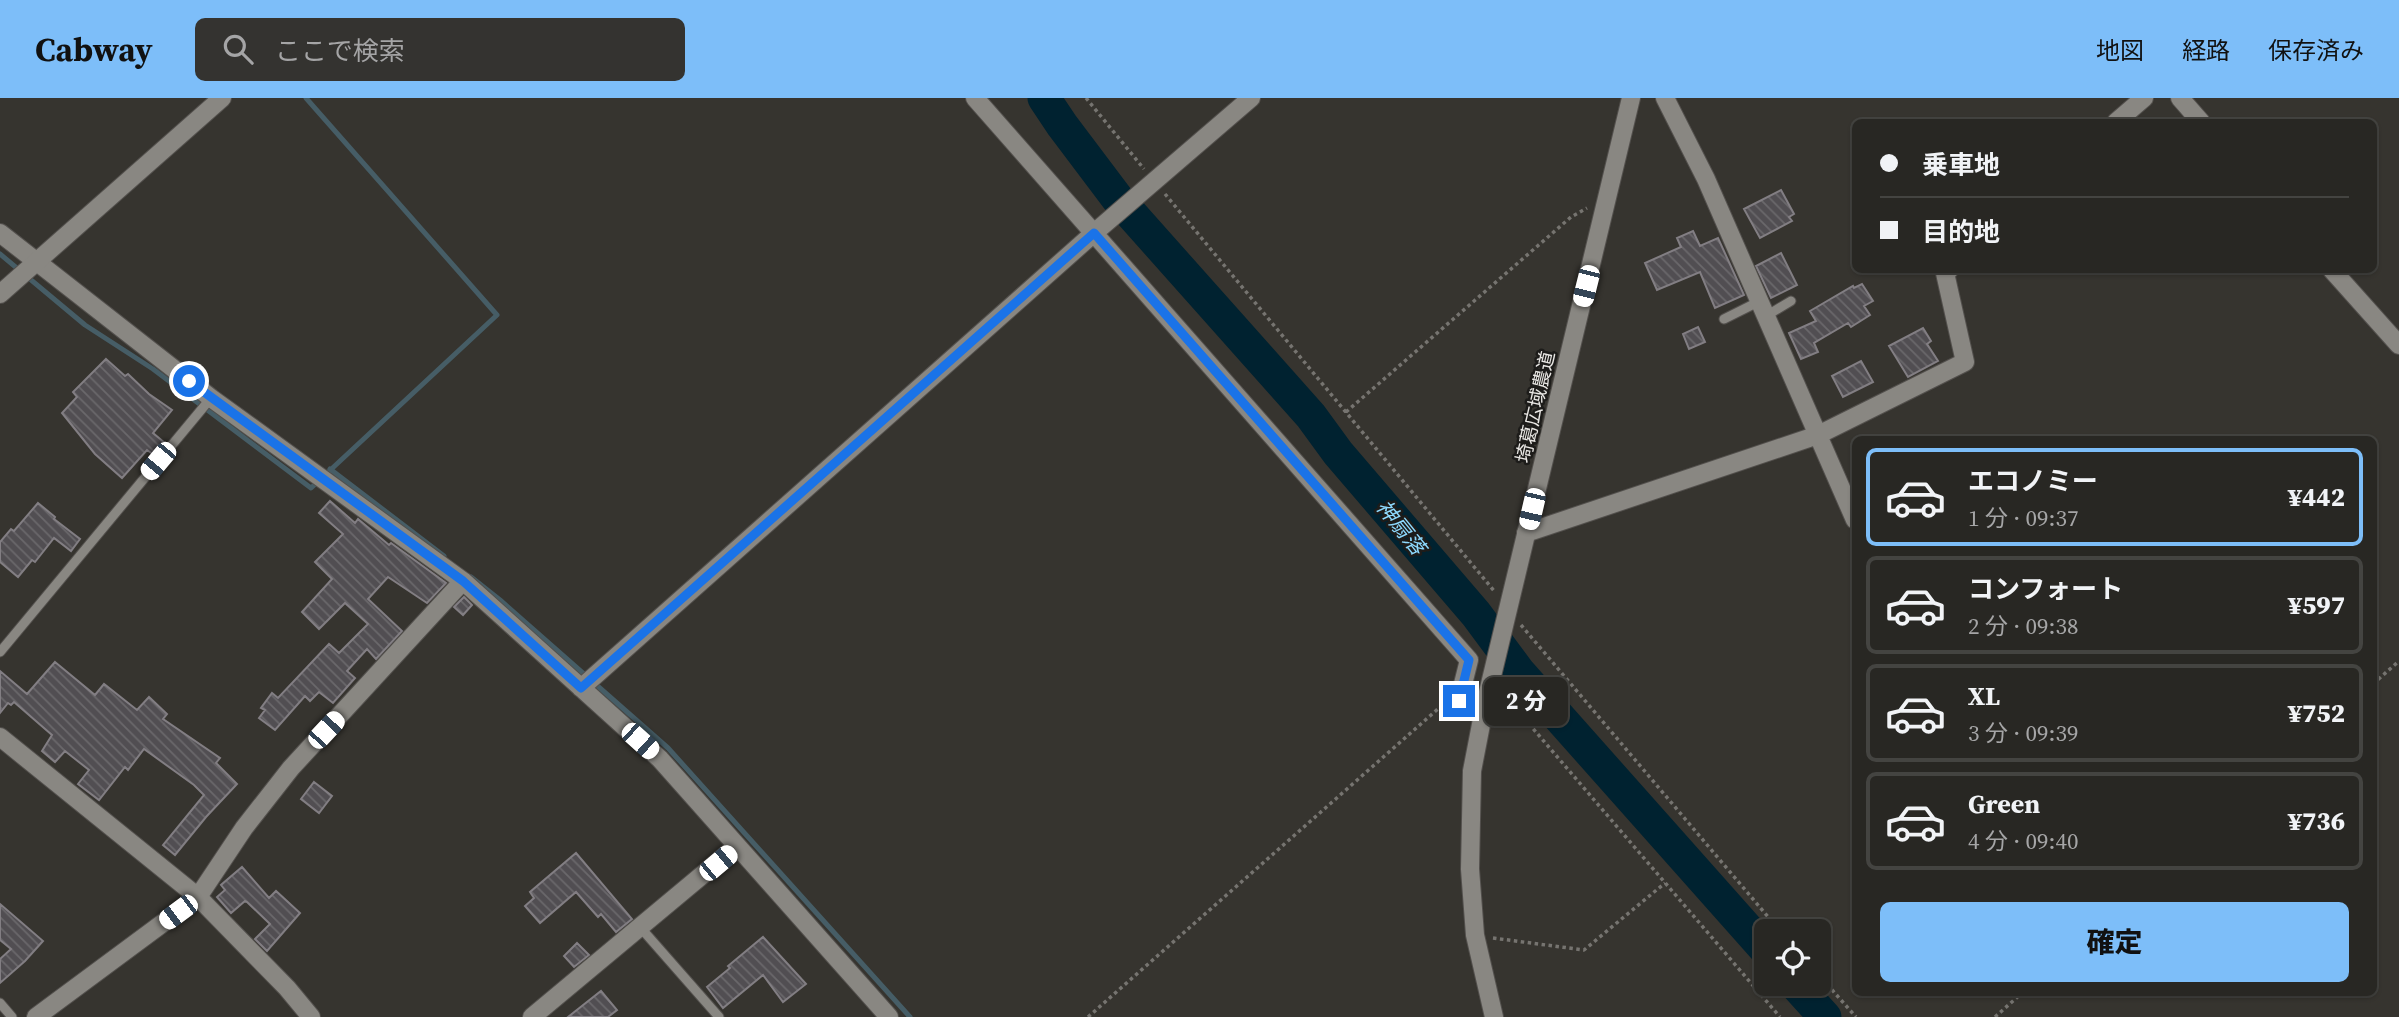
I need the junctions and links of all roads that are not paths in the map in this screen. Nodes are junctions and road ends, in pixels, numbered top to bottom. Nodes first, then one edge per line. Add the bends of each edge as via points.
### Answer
1 (222, 98) edge
2 (975, 98) edge
3 (1251, 98) edge
4 (1631, 98) edge
5 (1665, 98) edge
6 (2144, 98) edge
7 (2180, 98) edge
8 (2120, 119) edge
9 (2198, 119) edge
10 (0, 233) edge
11 (1094, 233) junction
12 (37, 261) junction
13 (1945, 273) edge
14 (2335, 273) edge
15 (0, 293) edge
16 (1791, 301) dead end
17 (1763, 308) junction
18 (1724, 319) dead end
19 (2399, 345) edge
20 (211, 398) junction
21 (1818, 435) junction
22 (1852, 513) edge
23 (1526, 533) junction
24 (463, 581) junction
25 (0, 652) edge
26 (581, 688) junction
27 (1484, 709) junction
28 (0, 737) edge
29 (737, 846) junction
30 (198, 897) junction
31 (640, 927) junction
32 (0, 1003) edge
33 (12, 1017) edge
34 (36, 1017) edge
35 (311, 1017) edge
36 (532, 1017) edge
37 (719, 1017) edge
38 (889, 1017) edge
39 (1494, 1017) edge

1 - 12 street
2 - 11 street
3 - 11 street
4 - 23 street, 埼葛広域農道
5 - 17 street
6 - 8 street
7 - 9 street
10 - 12 street
11 - 26 street
11 - 27 street via 1469,660 1459,701
12 - 15 street
12 - 20 street
13 - 21 street via 1965,362
14 - 19 street
16 - 17 lane
17 - 18 lane
17 - 21 street
20 - 24 street
20 - 25 lane
21 - 22 street
21 - 23 street
23 - 27 street, 埼葛広域農道
24 - 26 street
24 - 30 street via 291,768
26 - 29 street via 660,759
27 - 39 street, 埼葛広域農道 via 1472,771 1470,869 1475,935
28 - 30 street
29 - 31 street
29 - 38 street
30 - 34 street
30 - 35 street
31 - 36 street
31 - 37 lane
32 - 33 lane

